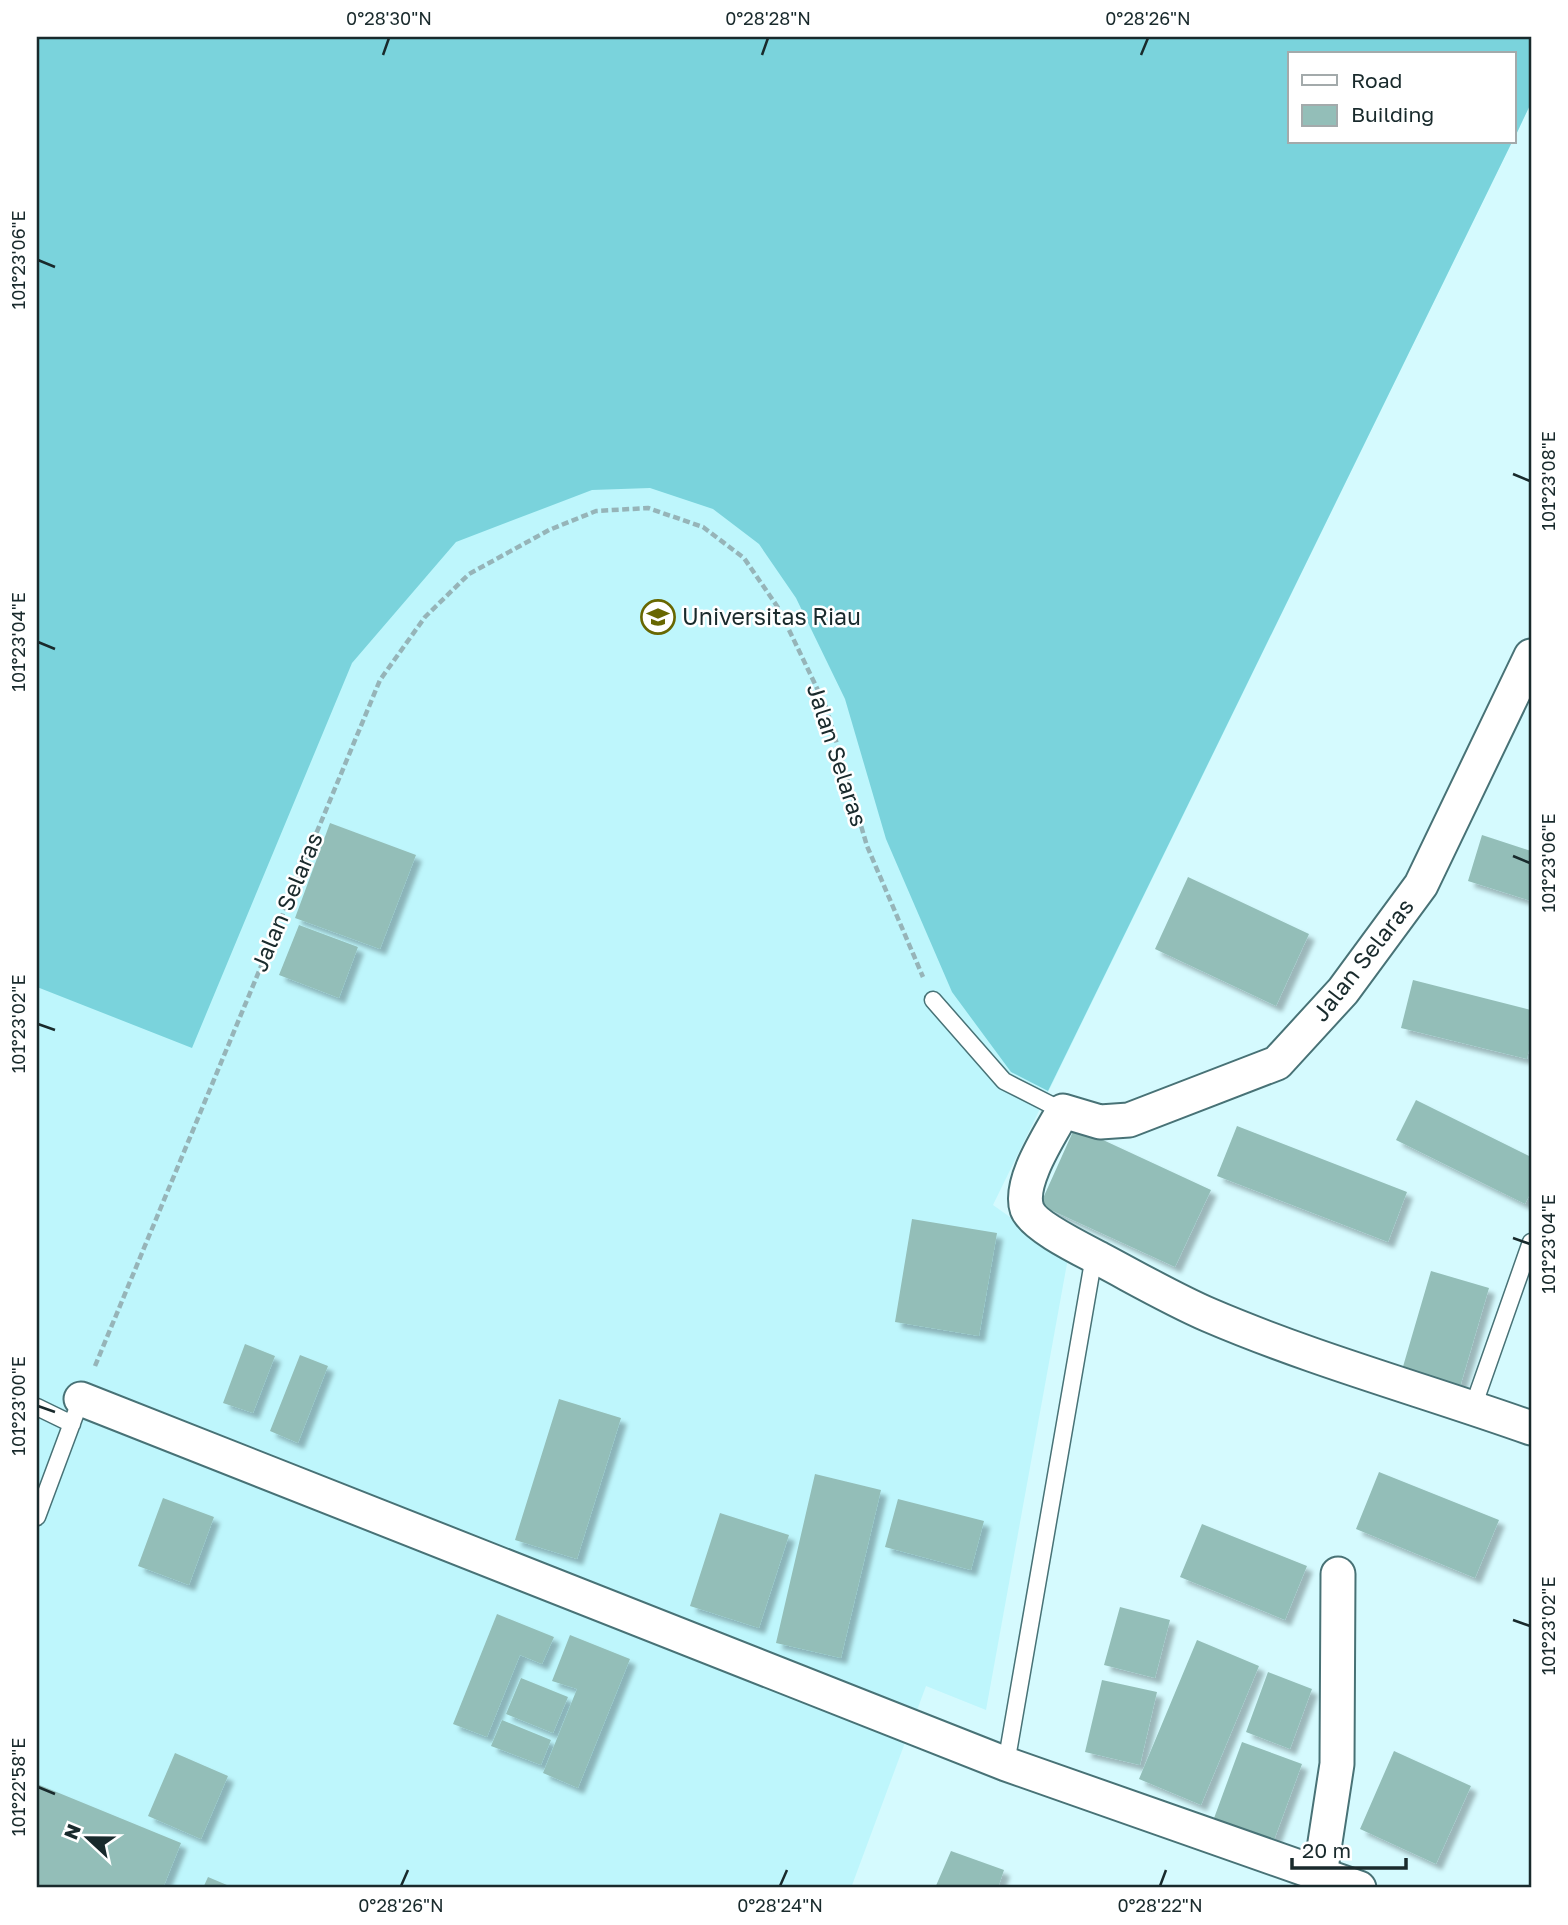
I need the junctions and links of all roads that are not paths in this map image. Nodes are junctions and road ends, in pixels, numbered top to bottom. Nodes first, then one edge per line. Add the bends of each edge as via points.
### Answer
1 (1531, 656) edge
2 (933, 1000) road end
3 (1063, 1111) junction
4 (1531, 1242) edge
5 (1094, 1255) junction
6 (37, 1407) edge
7 (1473, 1407) junction
8 (76, 1411) junction
9 (1531, 1428) edge
10 (37, 1517) edge
11 (1338, 1574) dead end
12 (1006, 1764) junction
13 (1321, 1875) junction
14 (1359, 1888) edge

1 - 3 street, Jalan Selaras via 1422,885 1343,991 1277,1063 1129,1120 1100,1122
2 - 3 lane, Jalan Selaras via 1004,1081
3 - 5 street via 1031,1171 1026,1208 1033,1220
4 - 7 lane
5 - 7 street via 1208,1315
5 - 12 lane
6 - 8 lane
7 - 9 street
8 - 10 lane
8 - 12 street
11 - 13 street via 1337,1764
12 - 13 street
13 - 14 street

